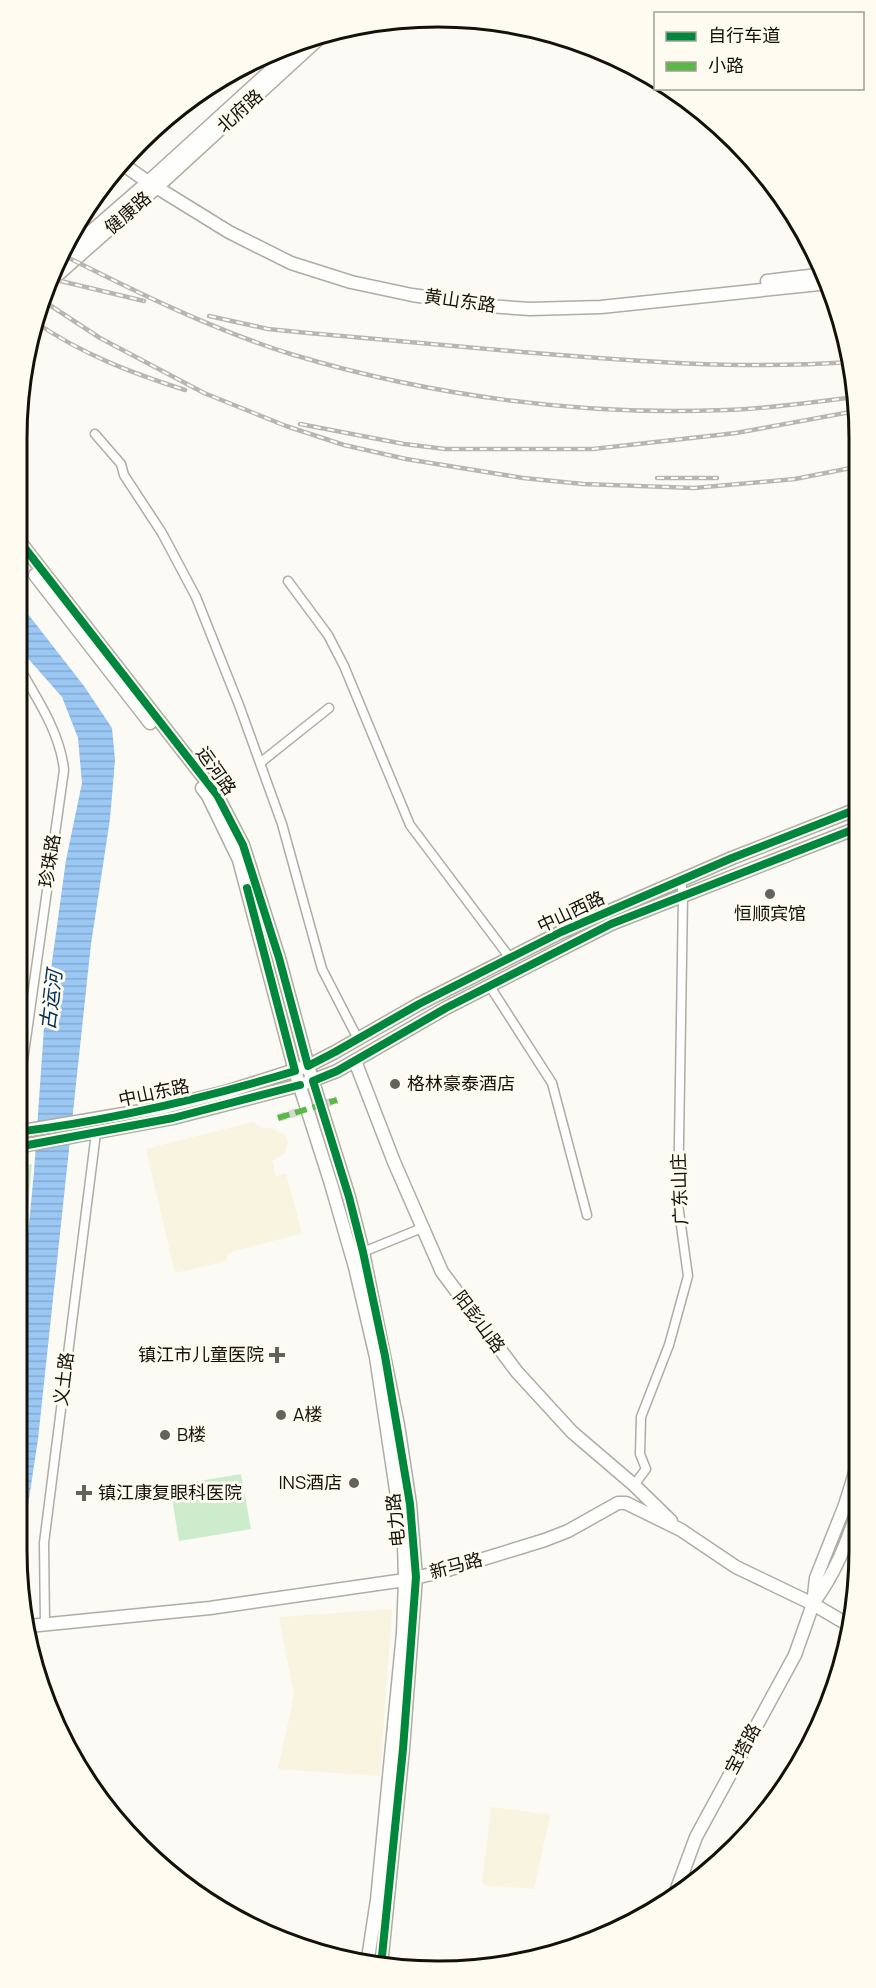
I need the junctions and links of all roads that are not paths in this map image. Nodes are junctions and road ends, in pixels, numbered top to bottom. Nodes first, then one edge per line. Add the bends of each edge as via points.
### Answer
1 (307, 49) edge
2 (288, 56) edge
3 (131, 165) edge
4 (129, 168) edge
5 (154, 183) junction
6 (73, 248) edge
7 (64, 268) edge
8 (815, 275) edge
9 (819, 284) edge
10 (95, 434) dead end
11 (27, 552) edge
12 (27, 565) edge
13 (288, 581) dead end
14 (27, 682) edge
15 (329, 708) dead end
16 (260, 763) junction
17 (849, 812) edge
18 (849, 831) edge
19 (681, 880) junction
20 (683, 896) junction
21 (510, 958) junction
22 (489, 985) junction
23 (27, 1027) edge
24 (358, 1039) junction
25 (355, 1061) junction
26 (308, 1066) junction
27 (295, 1071) junction
28 (313, 1081) junction
29 (300, 1086) junction
30 (27, 1131) edge
31 (96, 1133) junction
32 (27, 1145) edge
33 (587, 1215) dead end
34 (422, 1227) junction
35 (363, 1252) junction
36 (634, 1485) junction
37 (849, 1492) edge
38 (681, 1530) junction
39 (849, 1536) edge
40 (411, 1578) junction
41 (813, 1604) junction
42 (842, 1621) edge
43 (45, 1625) junction
44 (34, 1626) edge
45 (679, 1882) edge
46 (369, 1955) edge
47 (382, 1957) edge

1 - 5 main road, 北府路
2 - 5 main road, 北府路
3 - 5 main road, 黄山东路
4 - 5 main road, 黄山东路
5 - 6 main road, 健康路
5 - 7 main road, 健康路
5 - 8 main road, 黄山东路 via 292,256 348,274 458,296 533,303 600,301
5 - 9 main road, 黄山东路 via 229,232 291,263 351,282 451,301 530,309 601,307
10 - 16 street via 121,464 196,597
11 - 26 main road, 运河路 via 217,795 243,845
12 - 27 main road, 运河路 via 208,796 239,860
13 - 21 street via 328,635 344,666 410,825
14 - 23 street, 珍珠路 via 62,752 64,770
15 - 16 street
16 - 24 street via 282,824 322,969
17 - 19 main road, 中山西路
18 - 20 main road, 中山西路
19 - 20 street, 广东山庄
19 - 21 main road, 中山西路
20 - 22 main road, 中山西路 via 611,924
20 - 36 street, 广东山庄 via 678,1204 688,1276 669,1345 641,1417 640,1454 646,1469
21 - 24 main road, 中山西路
22 - 25 main road, 中山西路
22 - 33 street via 552,1083
24 - 26 main road, 中山西路
25 - 28 main road, 中山西路
25 - 34 main road, 阳彭山路
26 - 27 main road, 中山东路
26 - 28 main road, 运河路
27 - 29 main road, 运河路
27 - 30 main road, 中山东路 via 169,1106
28 - 29 main road, 中山东路
28 - 35 main road, 电力路
29 - 31 main road, 中山东路
29 - 40 main road, 电力路 via 348,1241 376,1358
31 - 32 main road, 中山东路
31 - 43 street, 义土路 via 44,1543
34 - 35 street
34 - 36 main road, 阳彭山路 via 442,1272 517,1372 572,1432
35 - 40 main road, 电力路 via 410,1504
36 - 38 main road, 阳彭山路
37 - 41 main road via 816,1578
38 - 40 main road, 新马路 via 626,1503 618,1503 545,1540
38 - 41 main road, 新马路 via 736,1567
39 - 41 main road via 827,1585
40 - 43 main road, 新马路 via 210,1608
40 - 46 main road, 电力路
40 - 47 main road, 电力路 via 407,1704
41 - 42 main road, 新马路
41 - 45 main road, 宝塔路 via 795,1655 696,1837
43 - 44 main road, 新马路

